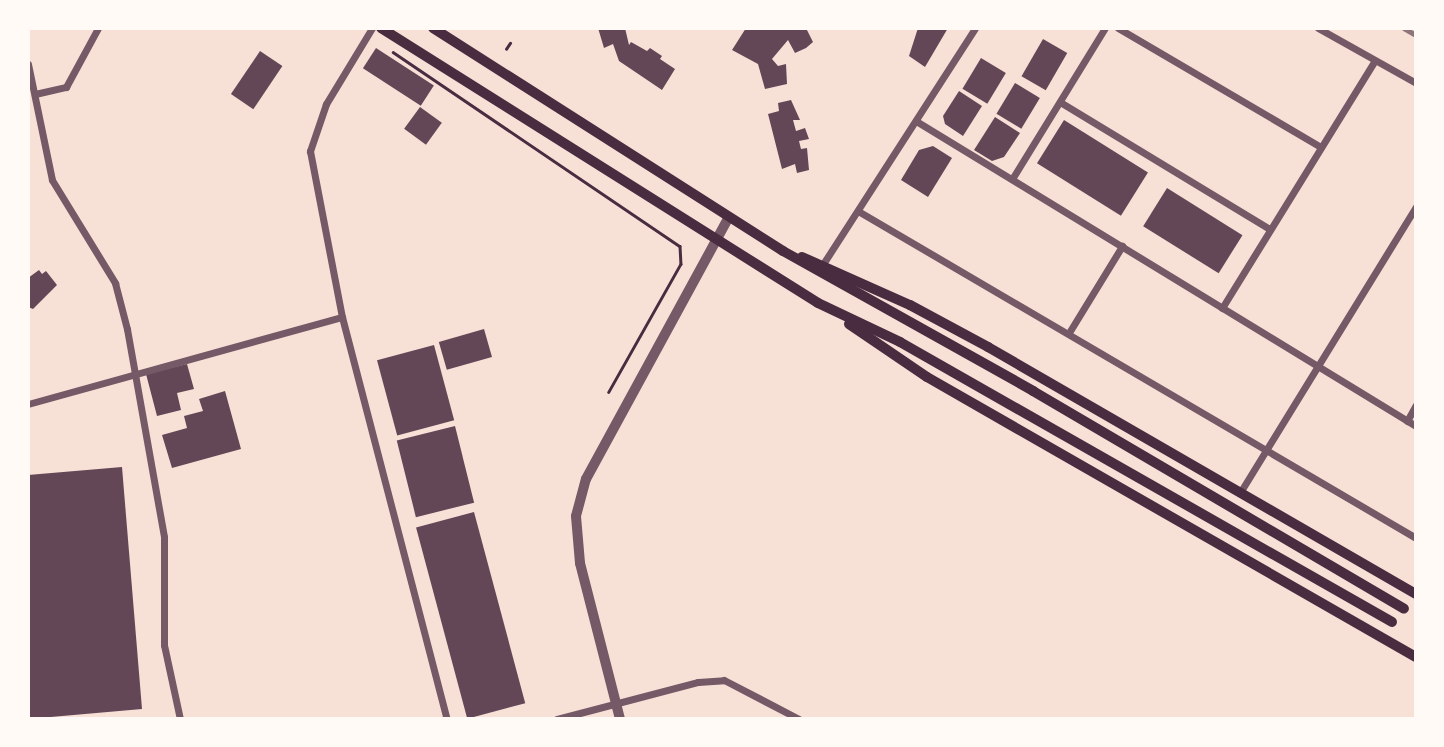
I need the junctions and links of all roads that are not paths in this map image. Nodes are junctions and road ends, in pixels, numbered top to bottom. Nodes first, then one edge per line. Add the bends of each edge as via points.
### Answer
1 (99, 28) edge
2 (372, 28) edge
3 (381, 28) edge
4 (433, 28) edge
5 (975, 28) edge
6 (1105, 28) edge
7 (1118, 28) edge
8 (1318, 28) edge
9 (1375, 60) junction
10 (28, 64) edge
11 (1416, 83) edge
12 (35, 94) junction
13 (1060, 102) junction
14 (916, 121) junction
15 (1321, 148) junction
16 (1012, 179) junction
17 (1416, 206) edge
18 (858, 211) junction
19 (729, 217) junction
20 (1270, 229) junction
21 (716, 240) junction
22 (1122, 247) junction
23 (783, 251) junction
24 (823, 264) junction
25 (818, 303) junction
26 (1222, 308) junction
27 (342, 317) junction
28 (1070, 331) junction
29 (1318, 366) junction
30 (134, 372) junction
31 (28, 404) edge
32 (1416, 405) edge
33 (1406, 421) junction
34 (1416, 426) edge
35 (1268, 448) junction
36 (1241, 491) junction
37 (1416, 538) edge
38 (1416, 594) edge
39 (1404, 609) dead end
40 (1392, 622) dead end
41 (1416, 647) edge
42 (1402, 650) junction
43 (1416, 657) edge
44 (616, 704) junction
45 (180, 719) edge
46 (447, 719) edge
47 (557, 719) edge
48 (620, 719) edge
49 (799, 719) edge

1 - 12 street via 66,87
2 - 27 street via 326,104 310,151
3 - 21 main road
4 - 19 main road
5 - 14 street
6 - 13 street
7 - 15 street
8 - 9 street
9 - 11 street
9 - 15 street
10 - 12 street
12 - 30 street via 52,180 115,283
13 - 16 street
13 - 20 street
14 - 16 street
14 - 18 street
15 - 20 street
16 - 22 street
17 - 29 street
18 - 24 street
18 - 28 street
19 - 21 street
19 - 23 main road
20 - 26 street
21 - 25 main road
21 - 44 street via 586,479 576,516 580,563
22 - 26 street
22 - 28 street
23 - 24 main road
23 - 39 main road
24 - 36 main road via 988,347
25 - 40 main road via 911,349
25 - 42 main road via 927,377
26 - 29 street
27 - 30 street
27 - 46 street
28 - 35 street
29 - 33 street
29 - 35 street
30 - 31 street
30 - 45 street via 164,537 164,645
32 - 33 street
33 - 34 street
35 - 36 street
35 - 37 street
36 - 38 main road
41 - 42 main road
42 - 43 main road
44 - 47 street
44 - 48 street
44 - 49 street via 698,682 724,680

